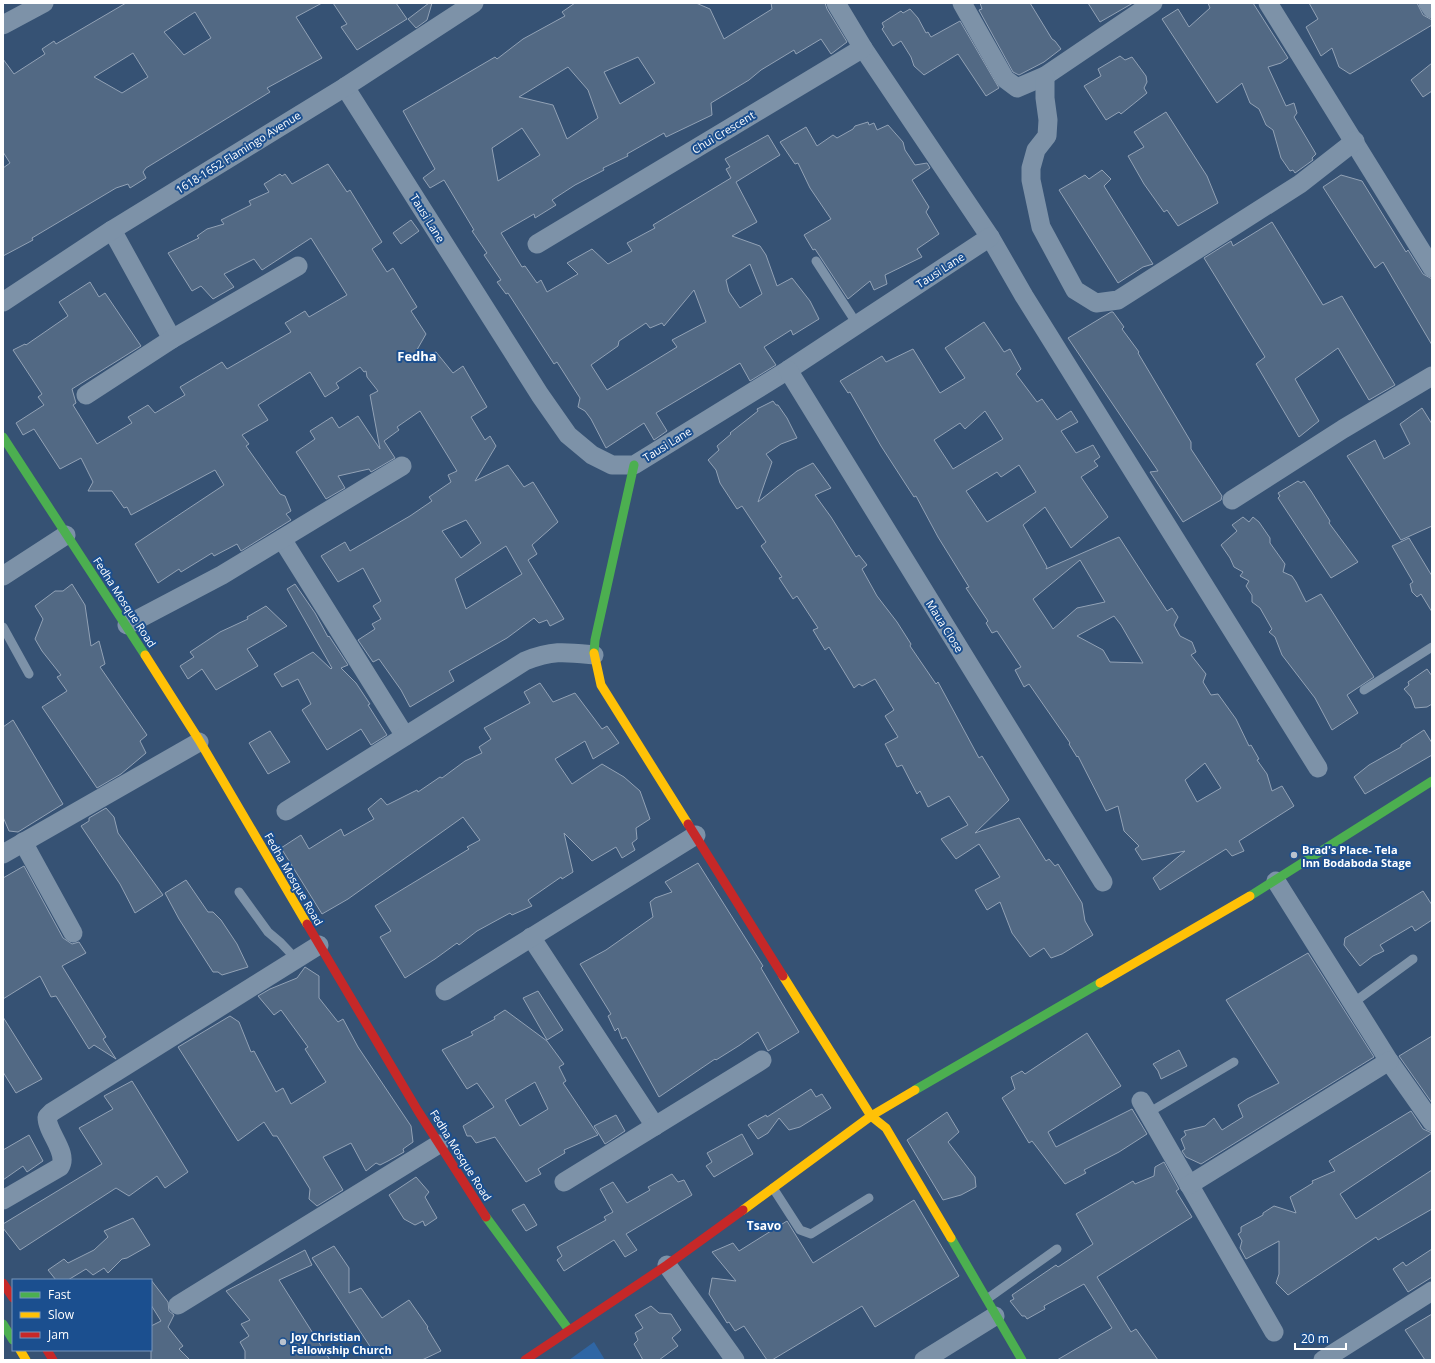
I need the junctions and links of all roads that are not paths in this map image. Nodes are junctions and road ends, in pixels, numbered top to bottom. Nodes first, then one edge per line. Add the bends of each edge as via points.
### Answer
1 (44, 3) edge
2 (474, 3) edge
3 (836, 3) edge
4 (962, 3) edge
5 (1153, 3) edge
6 (1268, 3) edge
7 (1428, 3) edge
8 (453, 8) edge
9 (1432, 9) edge
10 (3, 25) edge
11 (864, 48) junction
12 (1045, 76) junction
13 (345, 87) junction
14 (1355, 141) junction
15 (112, 230) junction
16 (990, 237) junction
17 (538, 244) dead end
18 (816, 261) dead end
19 (298, 266) dead end
20 (1432, 268) edge
21 (3, 302) edge
22 (857, 324) junction
23 (172, 339) junction
24 (788, 370) junction
25 (1432, 376) edge
26 (86, 395) dead end
27 (3, 436) edge
28 (634, 465) junction
29 (402, 466) dead end
30 (1232, 500) dead end
31 (66, 536) junction
32 (282, 539) junction
33 (3, 576) edge
34 (127, 625) junction
35 (3, 627) edge
36 (1432, 647) edge
37 (594, 655) junction
38 (29, 674) dead end
39 (1364, 690) dead end
40 (405, 736) junction
41 (199, 742) junction
42 (1318, 768) dead end
43 (1432, 781) edge
44 (286, 811) dead end
45 (696, 834) junction
46 (23, 842) junction
47 (3, 854) edge
48 (1276, 881) junction
49 (1103, 882) dead end
50 (239, 892) dead end
51 (73, 933) dead end
52 (531, 937) junction
53 (319, 945) junction
54 (296, 959) junction
55 (1413, 959) dead end
56 (445, 991) dead end
57 (1353, 1003) junction
58 (762, 1060) dead end
59 (1389, 1061) junction
60 (1234, 1062) dead end
61 (1144, 1107) joint
62 (871, 1116) junction
63 (1432, 1122) edge
64 (655, 1126) junction
65 (439, 1144) junction
66 (564, 1182) dead end
67 (1190, 1185) junction
68 (773, 1188) junction
69 (869, 1198) dead end
70 (3, 1200) edge
71 (1057, 1249) dead end
72 (668, 1265) junction
73 (3, 1284) edge
74 (1432, 1291) edge
75 (12, 1297) edge
76 (178, 1305) dead end
77 (990, 1308) junction
78 (3, 1324) edge
79 (569, 1330) junction
80 (1274, 1332) dead end
81 (12, 1338) edge
82 (21, 1351) edge
83 (48, 1351) edge
84 (26, 1360) edge
85 (53, 1360) edge
86 (525, 1360) edge
87 (735, 1360) edge
88 (924, 1360) edge
89 (1022, 1360) edge
90 (1323, 1360) edge

1 - 10 street
2 - 8 street, 1618-1652 Flamingo Avenue
3 - 11 street
4 - 12 street via 1005,79 1016,88
5 - 12 street
6 - 14 street
7 - 9 street
8 - 13 street, 1618-1652 Flamingo Avenue
11 - 16 street
11 - 17 street, Chui Crescent
12 - 14 street via 1047,136 1036,150 1031,168 1031,180 1041,227 1074,290 1096,303 1118,300 1300,184
13 - 15 street, 1618-1652 Flamingo Avenue
13 - 28 street, Tausi Lane via 568,435 592,455 612,465
14 - 20 street
15 - 21 street, 1618-1652 Flamingo Avenue
15 - 23 street
16 - 22 street, Tausi Lane
16 - 42 street via 1024,296
18 - 22 lane
19 - 23 street
22 - 24 street, Tausi Lane
23 - 26 street
24 - 28 street, Tausi Lane
24 - 49 street, Maua Close
25 - 30 street via 1342,429
27 - 31 street, Fedha Mosque Road
28 - 37 street via 595,640
29 - 32 street
31 - 33 street
31 - 34 street, Fedha Mosque Road
32 - 34 street via 222,575
32 - 40 street
34 - 41 street, Fedha Mosque Road
35 - 38 lane
36 - 39 lane
37 - 40 street via 564,651 525,661
37 - 45 street via 602,685
40 - 44 street
41 - 46 street
41 - 53 street, Fedha Mosque Road
43 - 48 street
45 - 52 street
45 - 62 street
46 - 47 street
46 - 51 street
48 - 57 street
48 - 62 street
50 - 54 lane via 268,932
52 - 56 street
52 - 64 street
53 - 54 street
53 - 65 street, Fedha Mosque Road
54 - 70 street via 52,1112 47,1117 47,1124 63,1162 60,1167
55 - 57 lane
57 - 59 street
58 - 64 street
59 - 63 street
59 - 67 street
60 - 61 lane
61 - 67 street
62 - 68 street
62 - 77 street via 890,1134
64 - 66 street
65 - 76 street
65 - 79 street, Fedha Mosque Road via 497,1233
67 - 80 street
68 - 69 lane via 800,1230 811,1234
68 - 72 street
71 - 77 lane
72 - 79 street
72 - 87 street
73 - 75 street
74 - 90 street
77 - 88 street
77 - 89 street
78 - 81 street
79 - 86 street
82 - 84 street
83 - 85 street

